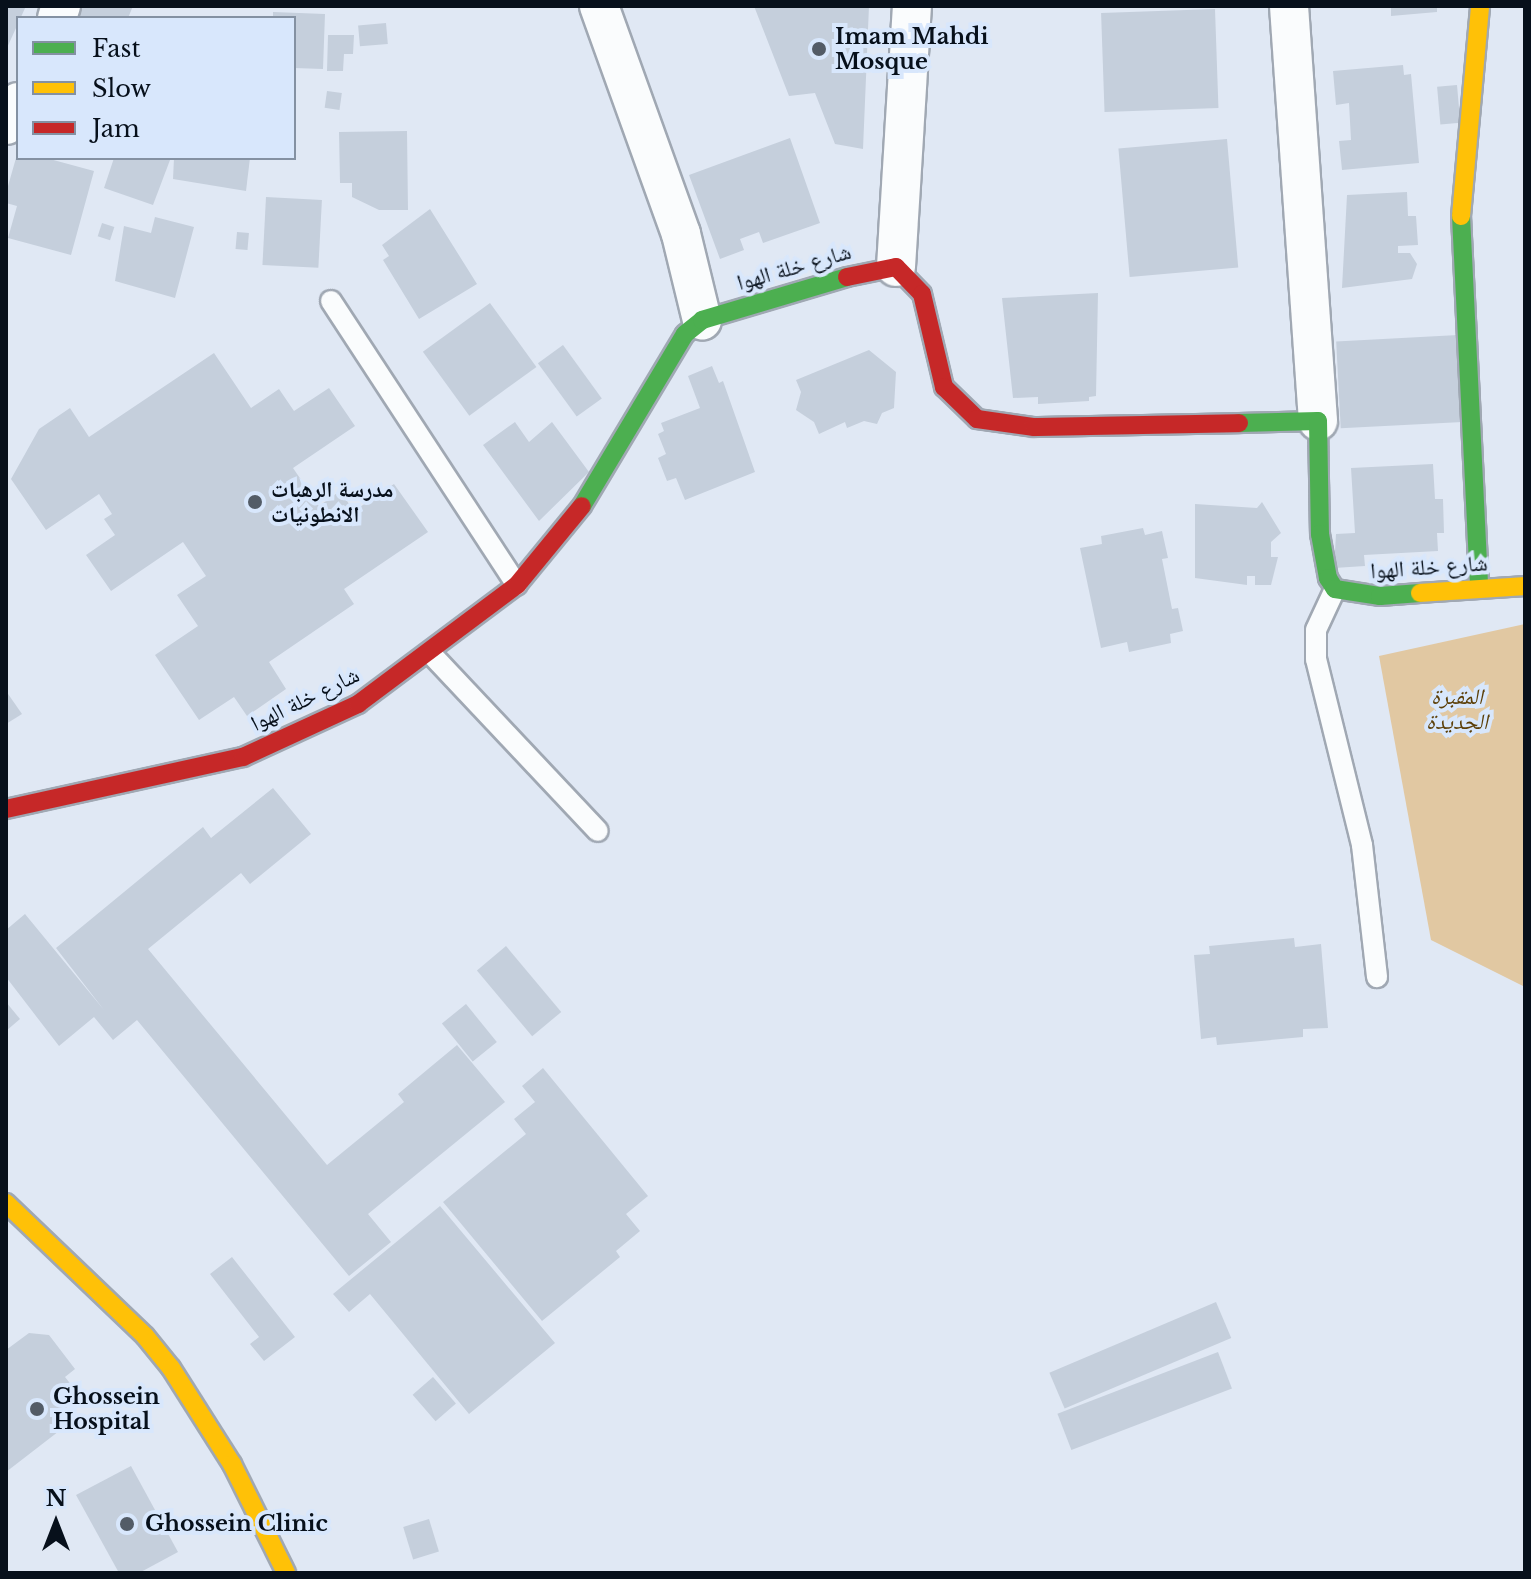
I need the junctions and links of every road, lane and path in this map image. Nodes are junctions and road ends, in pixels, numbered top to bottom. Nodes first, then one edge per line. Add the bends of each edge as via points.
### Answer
1 (599, 6) edge
2 (1289, 6) edge
3 (1480, 6) edge
4 (920, 8) edge
5 (16, 106) edge
6 (6, 125) edge
7 (896, 267) junction
8 (331, 301) dead end
9 (702, 320) junction
10 (1318, 421) junction
11 (517, 585) junction
12 (1525, 586) edge
13 (1479, 588) junction
14 (1335, 589) junction
15 (431, 654) junction
16 (6, 809) edge
17 (598, 831) dead end
18 (1377, 977) dead end
19 (6, 1203) edge
20 (286, 1573) edge

1 - 9 street via 681,234
2 - 10 street
3 - 13 street via 1460,189
4 - 7 street
5 - 6 street
7 - 9 street, شارع خلة الهوا via 821,280
7 - 10 street via 922,294 944,387 977,419 1034,427
8 - 11 lane
9 - 11 street, شارع خلة الهوا via 685,334 579,510
10 - 14 street via 1320,534
11 - 15 street, شارع خلة الهوا
12 - 13 street, شارع خلة الهوا
13 - 14 street, شارع خلة الهوا via 1380,596
14 - 18 lane via 1316,630 1316,659 1362,845
15 - 16 street, شارع خلة الهوا via 358,704 243,757
15 - 17 lane
19 - 20 street via 145,1336 171,1368 232,1464

